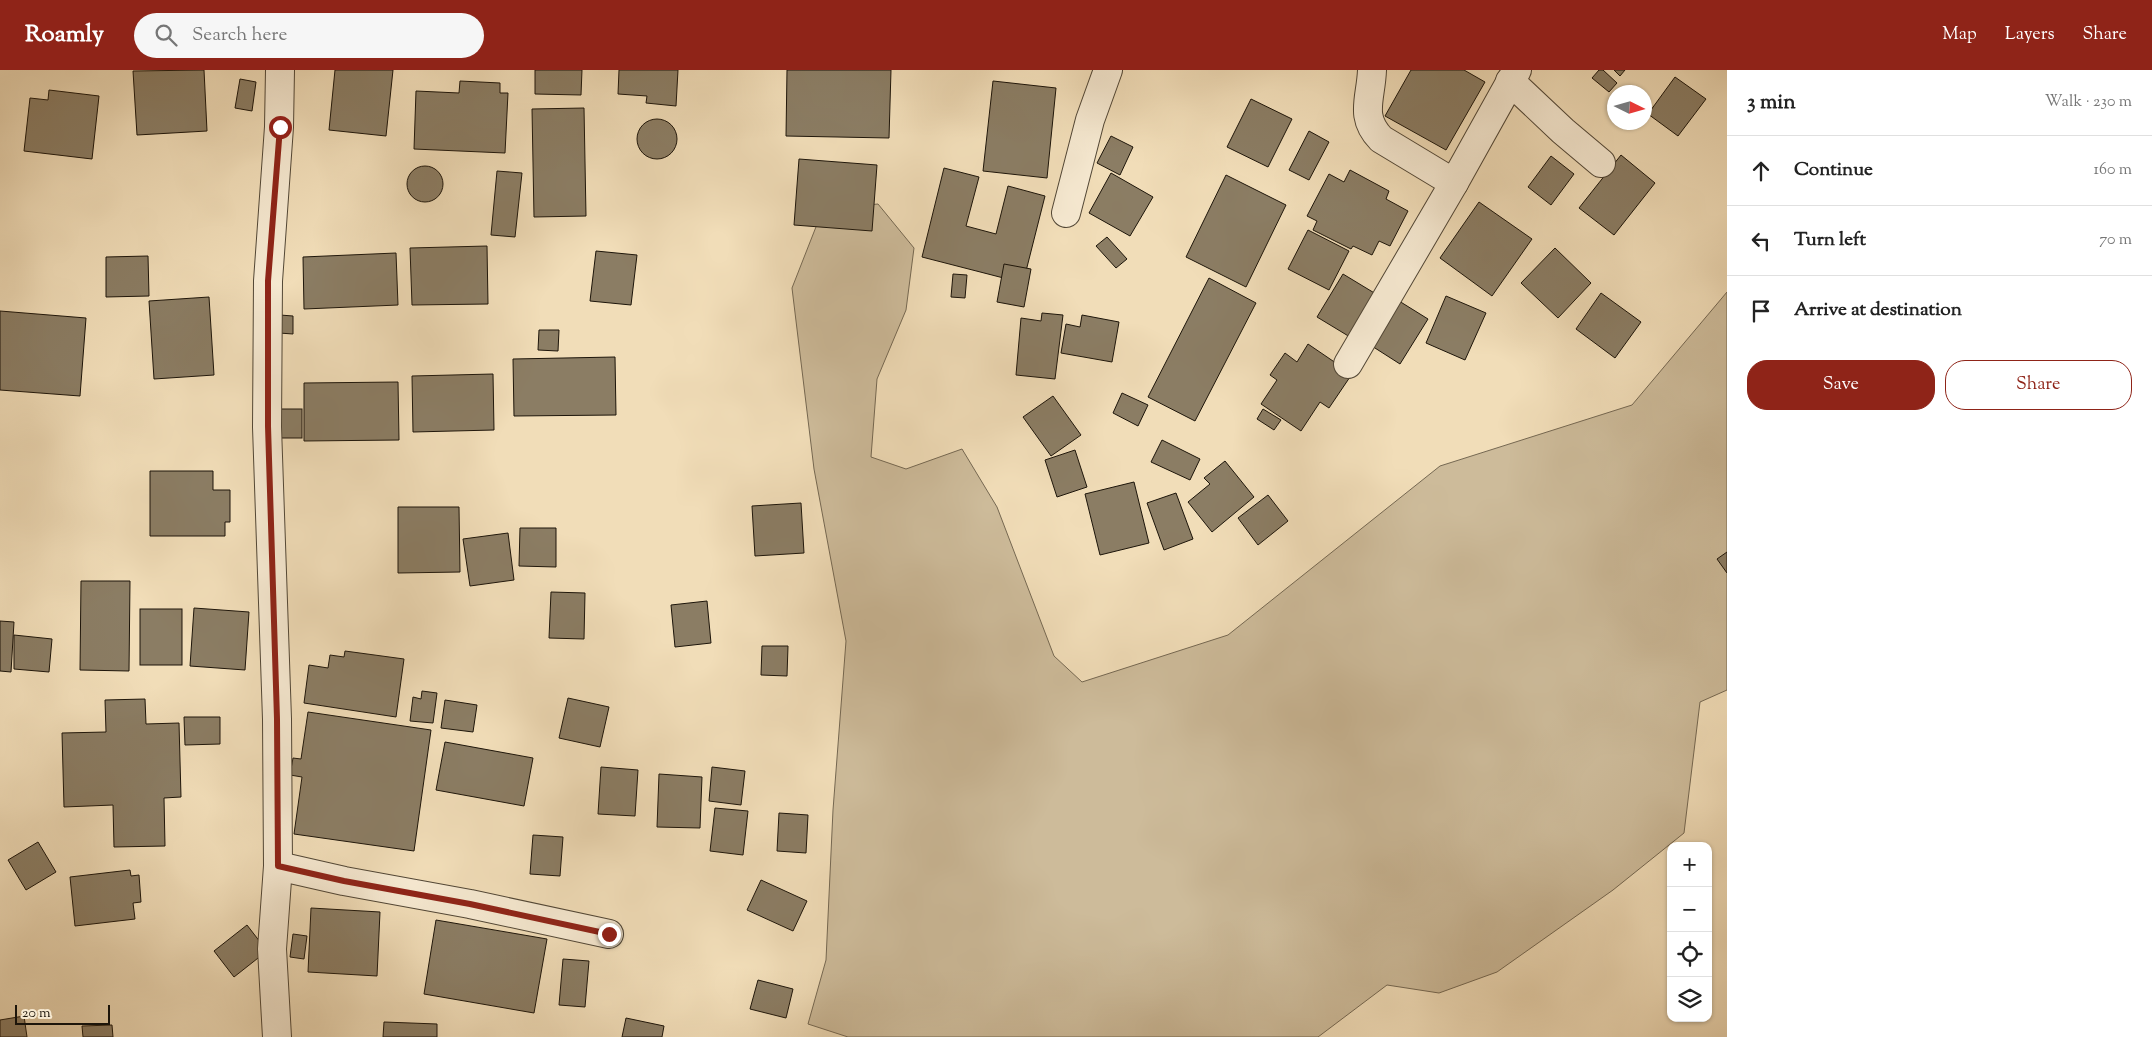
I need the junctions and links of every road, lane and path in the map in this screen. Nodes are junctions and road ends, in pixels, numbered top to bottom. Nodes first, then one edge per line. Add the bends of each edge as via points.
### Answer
1 (280, 70) edge
2 (1108, 70) edge
3 (1372, 70) edge
4 (1514, 76) edge
5 (1601, 163) dead end
6 (1454, 183) junction
7 (1066, 213) dead end
8 (1348, 364) dead end
9 (278, 866) junction
10 (609, 934) dead end
11 (277, 1037) edge

1 - 9 street via 280,127 268,291
2 - 7 street via 1090,120
3 - 6 street via 1367,119 1371,129 1381,140
4 - 5 street via 1563,131
4 - 6 street
6 - 8 street
9 - 10 street
9 - 11 street via 272,949

